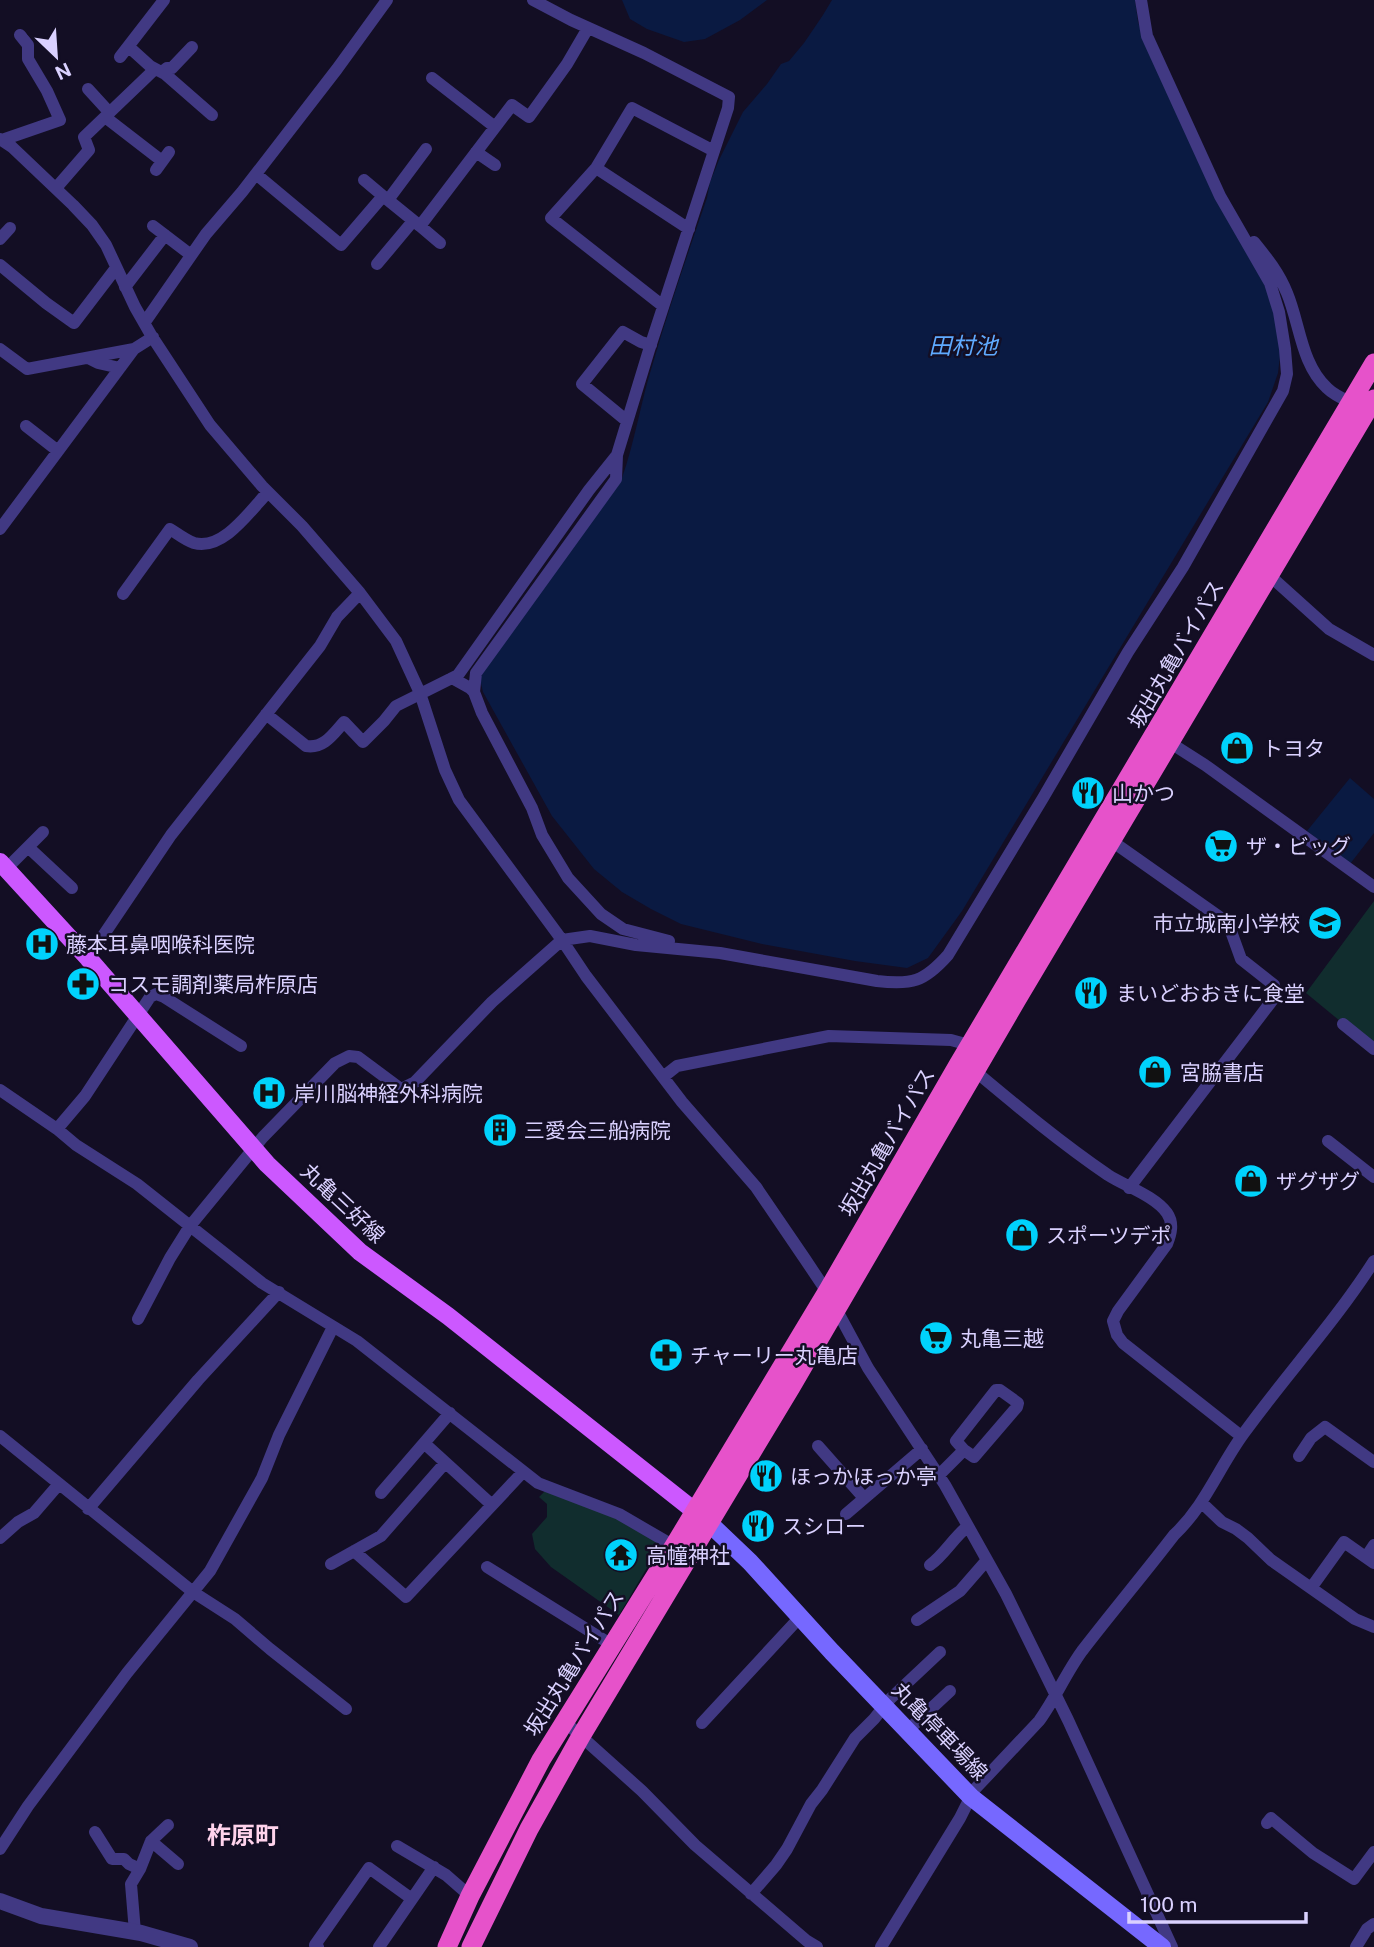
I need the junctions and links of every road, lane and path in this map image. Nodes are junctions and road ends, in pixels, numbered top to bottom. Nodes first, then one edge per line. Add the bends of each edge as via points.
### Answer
1 (164, 0) edge
2 (387, 0) edge
3 (533, 0) edge
4 (1141, 0) edge
5 (588, 28) junction
6 (20, 35) dead end
7 (192, 47) dead end
8 (158, 70) junction
9 (432, 78) dead end
10 (88, 89) dead end
11 (107, 114) junction
12 (212, 115) dead end
13 (495, 127) junction
14 (1, 140) edge
15 (426, 149) dead end
16 (714, 151) junction
17 (476, 152) junction
18 (162, 161) dead end
19 (495, 165) dead end
20 (596, 168) junction
21 (256, 174) junction
22 (364, 180) dead end
23 (56, 188) junction
24 (385, 198) junction
25 (417, 223) junction
26 (153, 226) dead end
27 (10, 228) dead end
28 (689, 229) junction
29 (1239, 229) junction
30 (164, 235) junction
31 (0, 239) edge
32 (440, 243) dead end
33 (191, 255) junction
34 (377, 264) dead end
35 (0, 265) edge
36 (116, 268) junction
37 (125, 287) junction
38 (663, 306) junction
39 (143, 321) junction
40 (153, 337) junction
41 (650, 345) junction
42 (0, 349) edge
43 (134, 349) junction
44 (88, 358) junction
45 (1374, 363) edge
46 (120, 368) junction
47 (1366, 407) edge
48 (627, 421) junction
49 (26, 426) dead end
50 (58, 451) junction
51 (617, 455) junction
52 (268, 492) junction
53 (0, 529) edge
54 (1269, 575) junction
55 (360, 593) junction
56 (122, 594) dead end
57 (1374, 655) edge
58 (452, 678) junction
59 (474, 692) junction
60 (420, 693) junction
61 (266, 714) junction
62 (1169, 742) junction
63 (43, 832) dead end
64 (1104, 836) junction
65 (28, 847) junction
66 (3, 865) edge
67 (1374, 887) edge
68 (72, 888) dead end
69 (562, 940) junction
70 (720, 953) junction
71 (88, 958) junction
72 (138, 1016) junction
73 (1343, 1024) dead end
74 (969, 1045) junction
75 (241, 1046) dead end
76 (1374, 1049) edge
77 (975, 1071) junction
78 (663, 1077) junction
79 (0, 1090) edge
80 (58, 1129) junction
81 (1328, 1141) dead end
82 (254, 1149) junction
83 (1374, 1177) edge
84 (1129, 1188) junction
85 (190, 1226) junction
86 (1374, 1261) edge
87 (279, 1292) junction
88 (827, 1292) junction
89 (837, 1310) junction
90 (138, 1318) dead end
91 (333, 1327) junction
92 (450, 1413) junction
93 (0, 1436) edge
94 (1241, 1436) junction
95 (424, 1443) junction
96 (818, 1446) dead end
97 (922, 1448) junction
98 (964, 1450) junction
99 (1299, 1456) dead end
100 (1374, 1462) edge
101 (445, 1463) junction
102 (523, 1472) junction
103 (939, 1475) junction
104 (59, 1484) junction
105 (381, 1493) dead end
106 (864, 1498) junction
107 (1202, 1503) junction
108 (492, 1506) junction
109 (88, 1509) junction
110 (846, 1514) dead end
111 (701, 1516) junction
112 (968, 1527) junction
113 (0, 1538) edge
114 (1374, 1545) edge
115 (674, 1546) junction
116 (354, 1551) junction
117 (987, 1560) junction
118 (1370, 1560) edge
119 (331, 1563) dead end
120 (930, 1565) dead end
121 (487, 1567) dead end
122 (1311, 1588) junction
123 (193, 1592) junction
124 (801, 1616) junction
125 (917, 1620) dead end
126 (1374, 1627) edge
127 (612, 1645) junction
128 (940, 1652) dead end
129 (950, 1691) dead end
130 (1055, 1694) junction
131 (884, 1707) junction
132 (346, 1709) dead end
133 (564, 1721) junction
134 (702, 1723) dead end
135 (907, 1731) junction
136 (581, 1736) junction
137 (971, 1797) junction
138 (1267, 1823) dead end
139 (168, 1825) dead end
140 (95, 1832) dead end
141 (150, 1841) junction
142 (397, 1846) dead end
143 (0, 1849) edge
144 (1374, 1852) edge
145 (178, 1864) dead end
146 (433, 1867) junction
147 (140, 1869) junction
148 (751, 1894) junction
149 (470, 1896) junction
150 (412, 1899) junction
151 (0, 1900) edge
152 (1374, 1924) edge
153 (135, 1932) junction
154 (190, 1947) edge
155 (318, 1947) edge
156 (379, 1947) edge
157 (447, 1947) edge
158 (471, 1947) edge
159 (817, 1947) edge
160 (881, 1947) edge
161 (1162, 1947) edge
162 (1172, 1947) edge
163 (1356, 1947) edge

1 - 8 street via 124,52
2 - 21 street
3 - 5 street
4 - 29 street via 1147,36
5 - 13 street via 529,117 512,104
5 - 16 street via 729,96
6 - 14 street via 60,120
7 - 8 street via 172,68
8 - 11 street
8 - 12 street
9 - 13 street via 444,94
10 - 11 street
11 - 18 street
11 - 23 street via 84,136 89,150
13 - 17 street
14 - 23 street
15 - 24 street
16 - 20 street via 632,108
16 - 28 street
17 - 19 street
17 - 25 street
20 - 28 street
20 - 38 street via 551,218
21 - 24 street via 341,245
21 - 33 street
22 - 24 street
23 - 36 street via 92,225
24 - 25 street
25 - 32 street
25 - 34 street
26 - 30 street
27 - 31 street
28 - 38 street
29 - 47 street via 1277,272 1317,376 1332,392
29 - 70 street via 1270,283 1279,312 1287,374 1283,391 1183,567 948,955 926,975 900,984
30 - 33 street
30 - 37 street
33 - 39 street
35 - 36 street via 74,323
36 - 37 street
37 - 39 street
38 - 41 street
39 - 40 street
40 - 43 street
40 - 52 street via 211,425
41 - 48 street
41 - 48 street via 623,332 582,384
42 - 44 street via 26,369
43 - 44 street
43 - 46 street
44 - 46 street
45 - 47 highway, 坂出丸亀バイパス
46 - 50 street
47 - 54 highway, 坂出丸亀バイパス
47 - 64 highway, 坂出丸亀バイパス
48 - 51 street
49 - 50 street
50 - 53 street
51 - 58 street
51 - 59 street via 616,479 476,673
52 - 55 street
52 - 56 street via 219,541 196,543 170,529
54 - 57 street via 1329,629
54 - 62 highway, 坂出丸亀バイパス
55 - 60 street via 396,641
55 - 61 street
58 - 59 street
58 - 60 street
59 - 70 street via 555,858 601,914 642,936
60 - 61 street via 396,706 363,742 344,722 322,745 306,746
60 - 69 street via 459,800
61 - 71 street via 171,835
62 - 64 highway, 坂出丸亀バイパス
62 - 67 street
63 - 65 street
64 - 74 highway, 坂出丸亀バイパス
64 - 77 highway, 坂出丸亀バイパス
64 - 84 street via 1228,922 1241,959 1276,991
65 - 66 street
65 - 68 street
66 - 71 main road, 丸亀三好線
69 - 70 street via 590,936
69 - 78 street
69 - 82 street via 492,1002 415,1082 401,1089 358,1057 349,1056 335,1063
71 - 72 main road, 丸亀三好線
72 - 75 street via 156,993
72 - 80 street
72 - 82 main road, 丸亀三好線
73 - 76 street
74 - 78 street via 951,1040 829,1036 677,1066
74 - 88 highway, 坂出丸亀バイパス
77 - 84 street via 1066,1146
77 - 89 highway, 坂出丸亀バイパス
78 - 88 street via 756,1187
79 - 80 street
80 - 85 street
81 - 83 street
82 - 85 street
82 - 111 main road, 丸亀三好線 via 360,1252
84 - 94 street via 1159,1205 1171,1224 1167,1244 1113,1321 1117,1335
85 - 87 street
85 - 90 street
86 - 94 street
87 - 91 street
87 - 109 street
88 - 89 street
88 - 111 highway, 坂出丸亀バイパス
89 - 97 street
89 - 111 highway, 坂出丸亀バイパス
91 - 92 street
91 - 123 street via 262,1478 210,1571
92 - 95 street
92 - 102 street
93 - 104 street
94 - 107 street
95 - 101 street
95 - 105 street
96 - 106 street
97 - 103 street
97 - 106 street
98 - 98 street via 974,1457 1018,1403 996,1390 956,1441
98 - 103 street
99 - 100 street via 1325,1427
101 - 108 street
101 - 116 street via 381,1536
102 - 108 street
102 - 115 street via 538,1483 620,1514
103 - 112 street
104 - 109 street
104 - 113 street via 34,1513
106 - 110 street
107 - 122 street
107 - 130 street via 1082,1651
108 - 116 street via 406,1597
109 - 123 street
111 - 115 highway, 坂出丸亀バイパス
111 - 124 main road, 丸亀停車場線
111 - 136 highway, 坂出丸亀バイパス
112 - 117 street
112 - 120 street
114 - 118 street
115 - 127 highway, 坂出丸亀バイパス
116 - 119 street
117 - 125 street via 960,1591
117 - 130 street
118 - 122 street via 1344,1542
121 - 127 street
122 - 126 street
123 - 132 street via 235,1619
123 - 143 street via 127,1673
124 - 131 main road, 丸亀停車場線
124 - 134 street
127 - 133 highway, 坂出丸亀バイパス
128 - 131 street
129 - 135 street
130 - 137 street via 1039,1721
130 - 162 street
131 - 135 main road, 丸亀停車場線
131 - 148 street via 855,1738 782,1857
133 - 136 street
133 - 149 highway, 坂出丸亀バイパス
135 - 137 main road, 丸亀停車場線
136 - 148 street
136 - 158 highway, 坂出丸亀バイパス
137 - 160 street
137 - 161 main road, 丸亀停車場線
138 - 144 street via 1271,1818 1354,1879
139 - 141 street
140 - 147 street via 112,1859 124,1859
141 - 145 street
141 - 147 street
142 - 146 street
146 - 149 street
146 - 150 street
147 - 153 street via 131,1884
148 - 159 street
149 - 157 highway, 坂出丸亀バイパス
150 - 155 street via 369,1868 315,1945
150 - 156 street
151 - 153 street via 41,1916
152 - 163 street
153 - 154 street

